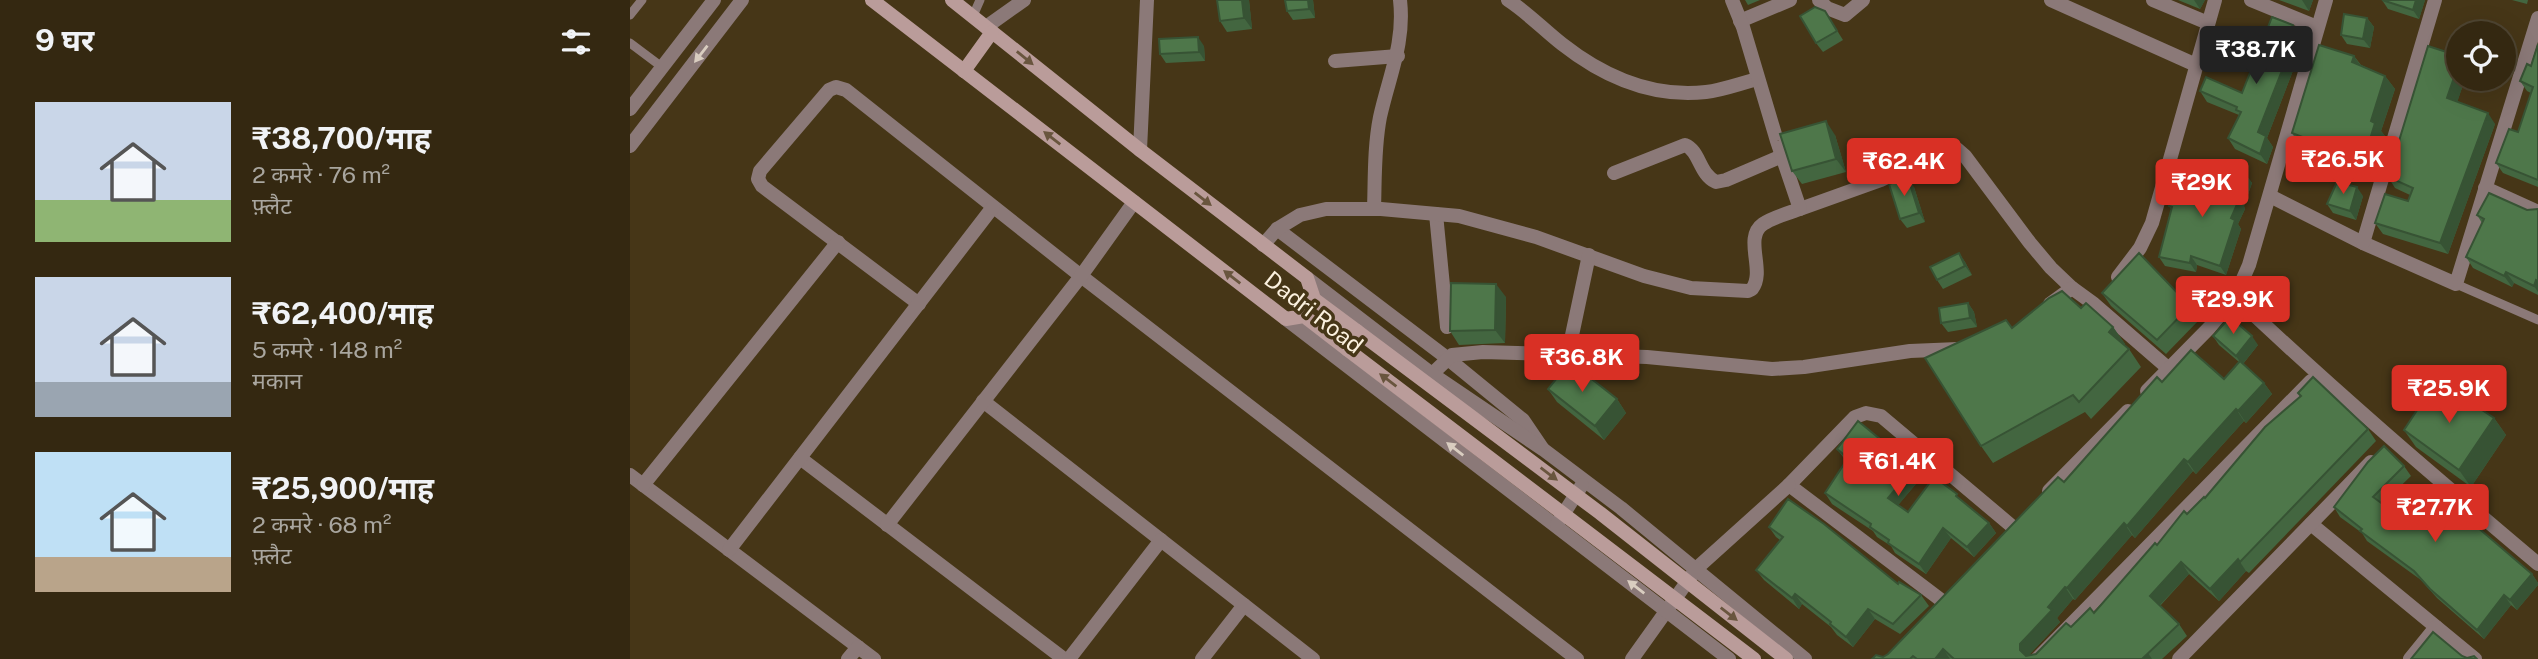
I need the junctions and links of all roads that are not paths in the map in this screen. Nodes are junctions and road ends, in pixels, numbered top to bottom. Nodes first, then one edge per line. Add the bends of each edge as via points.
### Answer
1 (642, 0) edge
2 (714, 0) edge
3 (742, 0) edge
4 (872, 0) edge
5 (952, 0) edge
6 (980, 0) edge
7 (1024, 0) edge
8 (1147, 0) edge
9 (1400, 0) edge
10 (1508, 0) edge
11 (1732, 0) edge
12 (1790, 0) edge
13 (1819, 0) edge
14 (1863, 0) edge
15 (2050, 0) edge
16 (2153, 0) edge
17 (2215, 0) edge
18 (2251, 0) edge
19 (2326, 0) edge
20 (2435, 0) edge
21 (630, 15) edge
22 (973, 16) junction
23 (2538, 18) edge
24 (1740, 21) junction
25 (2208, 23) junction
26 (2317, 27) junction
27 (989, 29) junction
28 (630, 43) edge
29 (1398, 57) junction
30 (1335, 61) dead end
31 (2196, 65) junction
32 (662, 67) junction
33 (964, 71) junction
34 (1758, 79) junction
35 (630, 109) edge
36 (630, 146) edge
37 (1140, 150) junction
38 (1782, 156) junction
39 (1614, 173) dead end
40 (2485, 188) junction
41 (2270, 196) junction
42 (1135, 202) junction
43 (993, 208) junction
44 (1374, 209) junction
45 (1800, 209) junction
46 (2538, 212) edge
47 (1436, 214) junction
48 (1278, 229) junction
49 (838, 242) junction
50 (2363, 243) junction
51 (1263, 245) junction
52 (1589, 255) junction
53 (1081, 276) junction
54 (1307, 278) junction
55 (2456, 284) junction
56 (2072, 288) junction
57 (2107, 288) edge
58 (2235, 298) junction
59 (919, 304) junction
60 (2042, 309) edge
61 (1286, 319) junction
62 (2538, 320) edge
63 (1447, 327) edge
64 (1971, 346) edge
65 (1568, 354) junction
66 (1447, 358) junction
67 (2169, 369) junction
68 (1432, 374) junction
69 (2317, 375) junction
70 (983, 401) junction
71 (2392, 440) junction
72 (1544, 450) junction
73 (800, 458) junction
74 (630, 475) edge
75 (1585, 481) junction
76 (643, 485) junction
77 (1790, 485) junction
78 (2043, 498) edge
79 (887, 524) junction
80 (2311, 524) junction
81 (1555, 527) junction
82 (2014, 528) edge
83 (1161, 540) junction
84 (729, 550) junction
85 (2538, 564) edge
86 (1697, 568) junction
87 (1945, 603) edge
88 (1244, 605) junction
89 (1667, 611) junction
90 (2436, 627) junction
91 (858, 647) junction
92 (848, 659) edge
93 (873, 659) edge
94 (1066, 659) edge
95 (1202, 659) edge
96 (1313, 659) edge
97 (1577, 659) edge
98 (1632, 659) edge
99 (1729, 659) edge
100 (1754, 659) edge
101 (1786, 659) edge
102 (1805, 659) edge
103 (2037, 659) edge
104 (2180, 659) edge
105 (2410, 659) edge
106 (2475, 659) edge

1 - 21 lane
2 - 32 street
3 -> 36 street
4 - 33 main road, Dadri Road
5 - 22 main road, Dadri Road
6 - 22 lane
7 - 27 street
8 - 37 street
9 - 29 street
10 - 34 street via 1601,70 1637,86 1671,93 1708,92
11 - 24 street
12 - 24 street
13 - 14 street via 1845,15
15 - 31 street
16 - 25 street
17 - 25 street
18 - 26 street
19 - 26 street
20 - 50 street
22 - 27 main road, Dadri Road
23 - 40 street
24 - 34 street
25 - 31 street
26 - 41 street
27 - 33 main road
27 -> 37 main road, Dadri Road
28 - 32 lane
29 - 30 street
29 - 44 street via 1380,119
31 - 57 street via 2152,223 2127,268
32 - 35 street
42 -> 33 main road, Dadri Road
34 - 38 street
37 -> 51 main road, Dadri Road
38 - 39 street via 1716,182 1703,172 1692,149 1685,145
38 - 45 street
40 - 46 street
40 - 55 street
41 - 50 street
41 - 58 street
42 - 53 street
61 -> 42 main road, Dadri Road
43 - 49 street via 846,90 836,87 828,90 758,179 762,187
43 - 53 street
43 - 59 street
44 - 47 street
44 - 48 street via 1326,209 1300,215
45 - 52 street via 1757,231 1758,277 1748,291 1691,288
45 - 56 street via 1881,180 1946,149 1956,149
47 - 52 street via 1459,216
47 - 63 street
48 - 51 street
48 - 66 street
49 - 59 street
49 - 76 street
50 - 55 street
51 - 54 main road, Dadri Road
52 - 65 street
53 - 70 street
53 - 97 street
54 - 68 street, Dadri Road
54 -> 101 main road, bridge via 1314,299
55 - 62 lane
56 - 60 street
56 - 67 street
58 - 67 street
58 - 69 street
59 - 73 street
81 -> 61 street, Dadri Road
100 -> 61 main road, bridge via 1304,316
64 - 65 street via 1772,369
65 - 66 street via 1483,352
66 - 68 street
66 - 72 street via 1523,420
67 - 78 street
68 - 72 street, Dadri Road
69 - 71 street
69 - 103 street
70 - 79 street
70 - 83 street
71 - 80 street
71 - 85 street
72 - 75 street, Dadri Road
73 - 79 street
73 - 84 street
74 - 76 street
75 - 81 street
75 - 86 street, Dadri Road
76 - 84 street
77 - 82 street via 1855,417 1881,415
77 - 86 street
77 - 87 street
79 - 94 street
80 - 90 street
80 - 104 street
89 -> 81 street, Dadri Road
83 - 88 street
83 - 94 street
84 - 91 street
86 - 89 street
86 - 102 street, Dadri Road
88 - 95 street
88 - 96 street
89 - 98 street
89 - 99 street, Dadri Road
90 - 105 street
90 - 106 street
91 - 92 street
91 - 93 street

